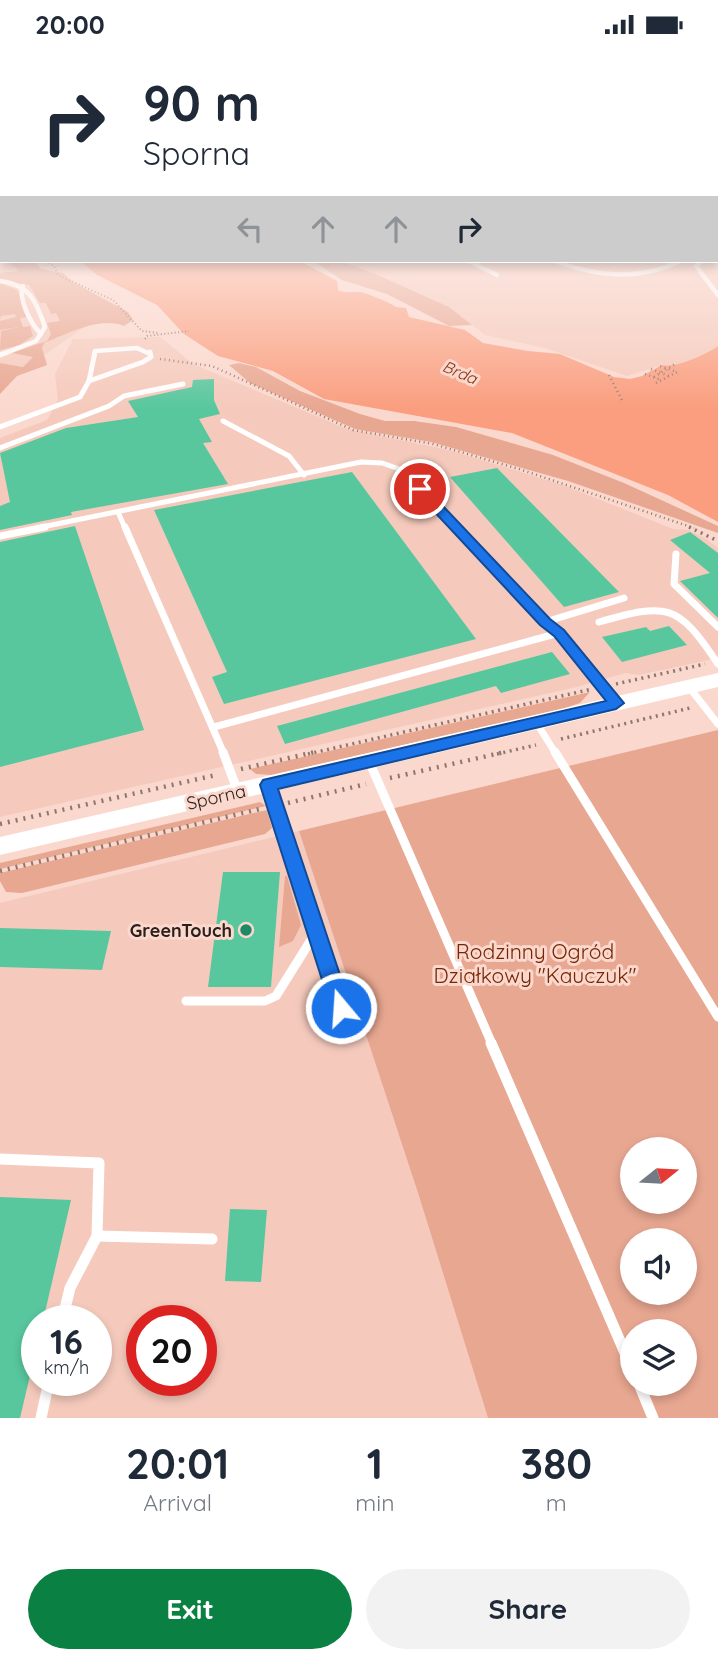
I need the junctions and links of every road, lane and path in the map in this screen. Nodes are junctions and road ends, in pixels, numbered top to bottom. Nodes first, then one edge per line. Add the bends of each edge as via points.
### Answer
1 (0, 281) edge
2 (71, 281) edge
3 (707, 281) edge
4 (23, 286) junction
5 (718, 295) edge
6 (189, 331) dead end
7 (159, 333) junction
8 (41, 334) junction
9 (136, 348) junction
10 (0, 355) edge
11 (151, 358) junction
12 (675, 364) dead end
13 (660, 366) dead end
14 (651, 369) dead end
15 (668, 369) junction
16 (661, 373) junction
17 (645, 374) dead end
18 (610, 375) dead end
19 (669, 376) junction
20 (654, 377) junction
21 (661, 380) junction
22 (88, 381) junction
23 (656, 383) dead end
24 (183, 384) dead end
25 (622, 400) dead end
26 (223, 421) dead end
27 (0, 427) edge
28 (0, 448) edge
29 (304, 475) junction
30 (118, 512) junction
31 (0, 537) edge
32 (718, 541) edge
33 (676, 554) dead end
34 (624, 598) dead end
35 (545, 622) junction
36 (599, 622) dead end
37 (718, 627) edge
38 (559, 633) junction
39 (718, 669) edge
40 (689, 687) junction
41 (610, 695) junction
42 (702, 705) junction
43 (713, 712) edge
44 (536, 722) junction
45 (718, 724) edge
46 (214, 726) junction
47 (548, 742) junction
48 (369, 761) junction
49 (230, 771) junction
50 (378, 782) junction
51 (238, 792) junction
52 (272, 795) junction
53 (0, 824) edge
54 (0, 846) edge
55 (0, 870) edge
56 (316, 932) junction
57 (186, 1000) dead end
58 (341, 1008) dead end
59 (718, 1017) edge
60 (0, 1159) edge
61 (97, 1236) junction
62 (212, 1239) dead end
63 (66, 1305) edge
64 (620, 1341) edge
65 (46, 1396) edge
66 (644, 1396) edge
67 (41, 1418) edge
68 (653, 1418) edge

1 - 4 lane
2 - 7 path via 113,300 142,331
3 - 5 lane
4 - 8 lane via 33,326
4 - 8 lane via 33,296 45,327
6 - 7 path
7 - 9 path via 147,336
8 - 10 lane
9 - 11 lane via 150,352
9 - 22 lane via 94,351
11 - 22 lane
11 - 32 path via 212,366 353,429 531,472 704,532
12 - 15 path
13 - 15 path
14 - 16 path
15 - 16 path
15 - 19 path via 677,372
16 - 19 path
16 - 20 path
17 - 20 path
18 - 25 path
19 - 21 path
20 - 21 path
21 - 23 path
22 - 27 lane via 87,390 79,397
24 - 28 lane via 124,396
26 - 29 lane via 289,456
29 - 30 lane
29 - 35 lane via 361,462 402,470
30 - 31 lane
30 - 46 lane
33 - 37 lane via 674,584
34 - 35 lane
35 - 38 lane
36 - 39 lane via 668,610 700,639
38 - 41 lane
38 - 46 lane
39 - 40 street, Sporna
39 - 41 path
40 - 41 street, Sporna
40 - 42 lane
41 - 44 street, Sporna
41 - 49 path
42 - 43 lane
42 - 47 path
43 - 45 lane
44 - 47 lane
44 - 48 street, Sporna
46 - 49 lane
47 - 50 path
47 - 59 lane
48 - 50 lane
48 - 52 street, Sporna
49 - 51 lane
49 - 53 path
50 - 52 path
50 - 64 lane
51 - 52 street, Sporna
51 - 54 street, Sporna
52 - 55 path
52 - 56 lane
56 - 57 lane via 276,996 265,1001
56 - 58 lane
60 - 61 lane via 99,1163
61 - 62 lane
61 - 63 lane
65 - 67 lane
66 - 68 lane

